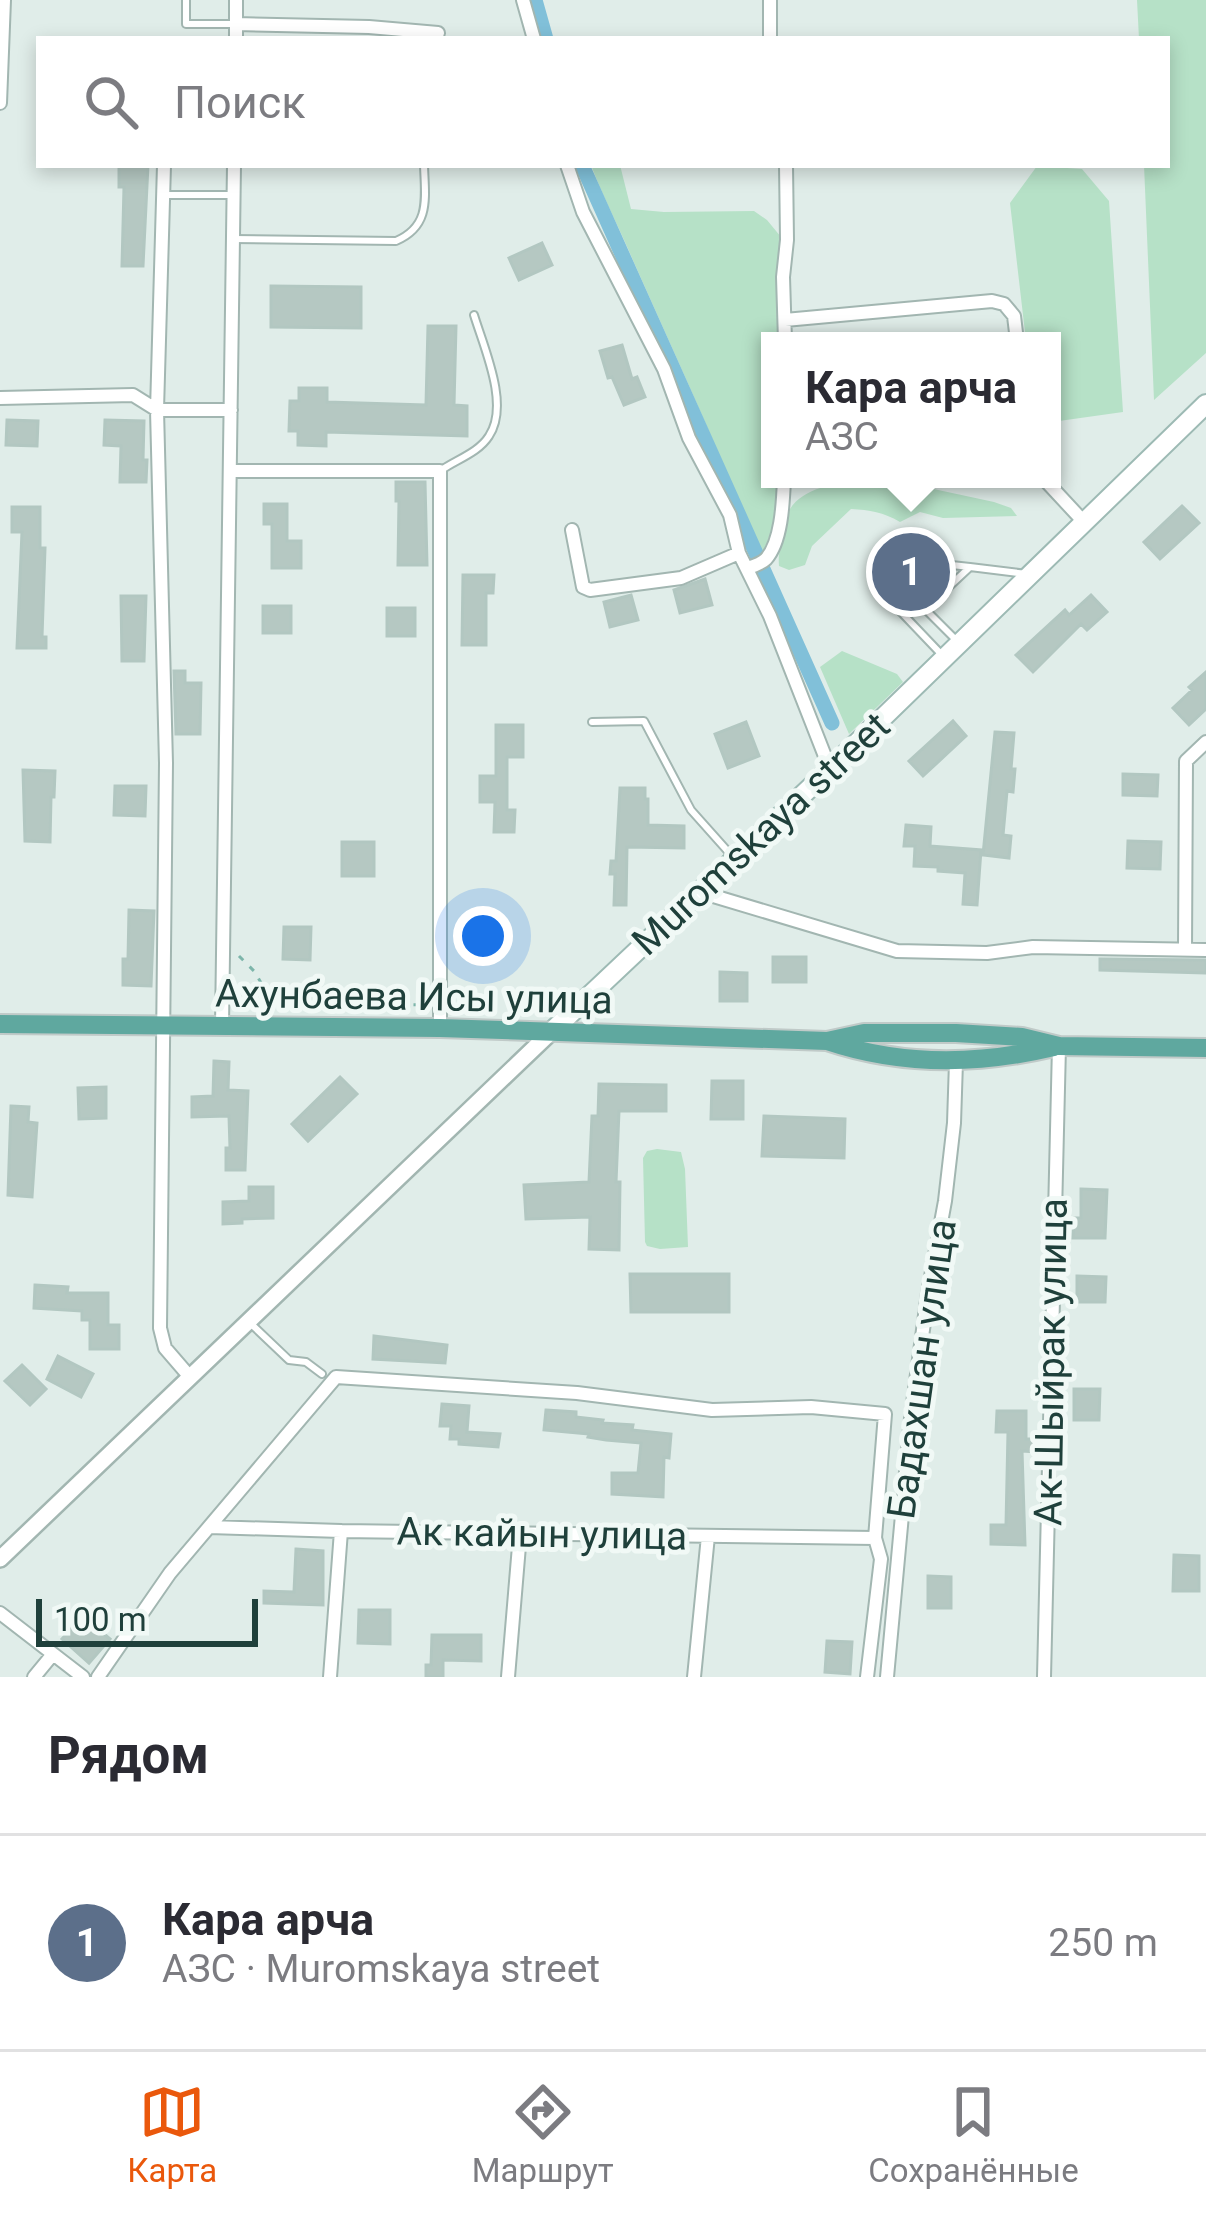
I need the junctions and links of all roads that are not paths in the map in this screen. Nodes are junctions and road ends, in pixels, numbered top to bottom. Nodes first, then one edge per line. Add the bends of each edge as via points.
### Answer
1 (4, 0) edge
2 (186, 0) edge
3 (236, 0) edge
4 (523, 0) edge
5 (770, 0) edge
6 (236, 32) edge
7 (438, 33) dead end
8 (533, 36) edge
9 (770, 36) edge
10 (0, 103) edge
11 (164, 168) edge
12 (234, 168) edge
13 (424, 168) edge
14 (568, 168) edge
15 (786, 168) edge
16 (164, 195) junction
17 (234, 195) junction
18 (233, 239) junction
19 (474, 315) dead end
20 (785, 320) junction
21 (785, 332) edge
22 (1016, 332) edge
23 (0, 398) edge
24 (1206, 404) edge
25 (157, 410) junction
26 (231, 410) junction
27 (230, 471) junction
28 (440, 471) junction
29 (784, 488) edge
30 (1052, 488) edge
31 (1082, 521) junction
32 (572, 530) dead end
33 (740, 553) junction
34 (757, 564) junction
35 (970, 567) junction
36 (1030, 574) junction
37 (952, 651) junction
38 (592, 722) dead end
39 (1206, 742) edge
40 (830, 769) junction
41 (735, 859) junction
42 (700, 892) junction
43 (1185, 950) junction
44 (1206, 950) edge
45 (0, 1024) edge
46 (164, 1025) junction
47 (222, 1026) junction
48 (440, 1028) junction
49 (551, 1032) junction
50 (827, 1041) junction
51 (1059, 1046) junction
52 (1206, 1048) edge
53 (956, 1062) junction
54 (248, 1322) junction
55 (190, 1377) junction
56 (328, 1380) junction
57 (208, 1527) junction
58 (341, 1532) junction
59 (520, 1534) junction
60 (708, 1536) junction
61 (875, 1538) junction
62 (0, 1559) edge
63 (0, 1613) edge
64 (53, 1654) junction
65 (34, 1677) edge
66 (83, 1677) edge
67 (98, 1677) edge
68 (330, 1677) edge
69 (508, 1677) edge
70 (694, 1677) edge
71 (866, 1677) edge
72 (887, 1677) edge
73 (1044, 1677) edge

1 - 10 street
2 - 6 lane via 186,24
3 - 6 street
4 - 8 street
5 - 9 street
6 - 7 street
11 - 16 street
12 - 17 street
13 - 18 lane via 421,222 396,241
14 - 33 street via 730,514
15 - 20 street
16 - 17 lane
16 - 25 street
17 - 18 street
18 - 26 street
19 - 28 lane via 497,420 488,439
20 - 21 street
20 - 22 street via 992,301 1004,304
23 - 25 street via 133,395
24 - 31 main road, Muromskaya street
25 - 26 street
25 - 46 street
26 - 27 street
27 - 28 street
27 - 47 street
28 - 48 street
29 - 34 street via 782,517
30 - 31 street
31 - 36 main road, Muromskaya street
32 - 33 street via 590,590 681,578
33 - 34 street
34 - 40 street
35 - 36 lane
35 - 37 lane via 926,608
35 - 37 lane via 915,561 881,591
36 - 37 main road, Muromskaya street
37 - 40 main road, Muromskaya street
38 - 41 lane via 644,722 691,810
39 - 43 street via 1186,761
40 - 41 main road, Muromskaya street
41 - 42 main road, Muromskaya street
42 - 43 street via 897,951
42 - 49 main road, Muromskaya street
43 - 44 street
45 - 46 main road, Ахунбаева Исы улица
46 - 47 main road, Ахунбаева Исы улица
46 - 55 street via 160,1328 165,1348
47 - 48 main road, Ахунбаева Исы улица
48 - 49 main road, Ахунбаева Исы улица
49 - 50 main road, Ахунбаева Исы улица
49 - 54 street, Muromskaya street
50 - 51 main road, Ахунбаева Исы улица via 956,1033
50 - 53 main road, Ахунбаева Исы улица via 862,1053
51 - 52 main road, Ахунбаева Исы улица
51 - 53 main road, Ахунбаева Исы улица
51 - 73 street, Ак-Шыйрак улица
53 - 72 street, Бадахшан улица
54 - 55 street, Muromskaya street
54 - 56 lane via 289,1360
55 - 62 street, Muromskaya street
56 - 57 street
56 - 61 street via 578,1393 712,1410 885,1414
57 - 58 street, Ак кайын улица
57 - 67 street
58 - 59 street, Ак кайын улица
58 - 68 street
59 - 60 street, Ак кайын улица
59 - 69 street
60 - 61 street, Ак кайын улица
60 - 70 street
61 - 71 street via 881,1559
63 - 64 street
64 - 65 street
64 - 66 street

